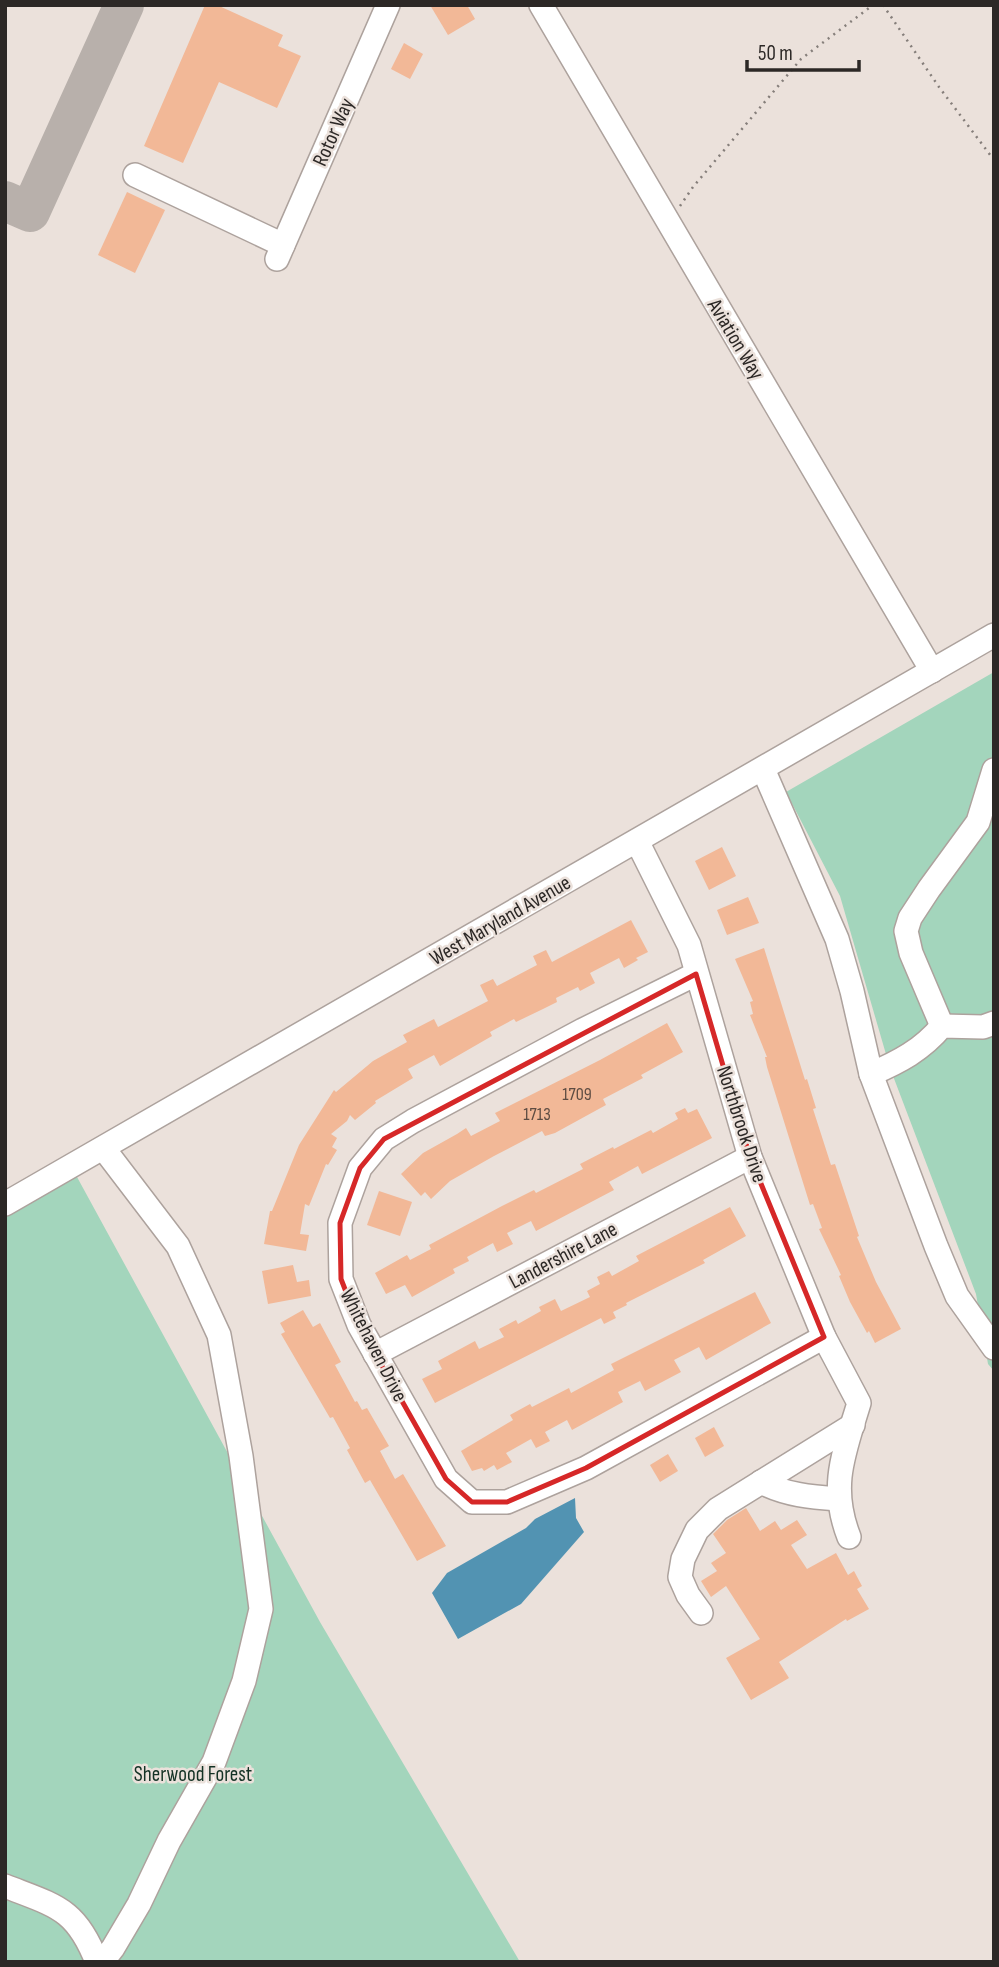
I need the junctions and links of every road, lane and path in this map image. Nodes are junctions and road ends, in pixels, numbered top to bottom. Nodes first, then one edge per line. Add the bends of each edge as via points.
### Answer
1 (388, 5) edge
2 (541, 5) edge
3 (873, 5) edge
4 (883, 5) edge
5 (994, 160) edge
6 (135, 175) dead end
7 (668, 223) junction
8 (994, 635) edge
9 (932, 671) junction
10 (763, 769) junction
11 (994, 770) edge
12 (637, 841) junction
13 (696, 974) junction
14 (994, 1023) edge
15 (942, 1026) junction
16 (871, 1074) junction
17 (104, 1149) junction
18 (750, 1157) junction
19 (5, 1204) edge
20 (824, 1337) junction
21 (994, 1348) edge
22 (375, 1354) junction
23 (853, 1426) junction
24 (761, 1482) junction
25 (839, 1499) junction
26 (849, 1537) dead end
27 (701, 1613) dead end
28 (5, 1886) edge
29 (100, 1962) edge

1 - 6 street, Rotor Way via 280,252
2 - 7 street, Aviation Way
3 - 7 path via 794,66
4 - 5 path
7 - 9 street, Aviation Way
8 - 9 street, West Maryland Avenue
9 - 10 street, West Maryland Avenue
10 - 12 street, West Maryland Avenue
10 - 16 street via 837,939
11 - 15 street via 978,822 929,889 906,930
12 - 13 street, Northbrook Drive via 689,945
12 - 17 street, West Maryland Avenue
13 - 18 street, Northbrook Drive
13 - 22 street, Whitehaven Drive via 571,1036 384,1139 360,1168 340,1223 341,1279
14 - 15 street
15 - 16 street via 913,1053
16 - 21 street via 957,1296
17 - 19 street, West Maryland Avenue
17 - 29 street via 178,1246 219,1335 261,1609 244,1681 214,1762 139,1903
18 - 20 street, Northbrook Drive
18 - 22 street, Landershire Lane
20 - 22 street, Whitehaven Drive via 586,1468 508,1502 472,1502 446,1479
20 - 23 street, Northbrook Drive via 859,1403
23 - 24 street
23 - 25 street
24 - 25 street via 799,1496
24 - 27 street via 718,1509 697,1530 683,1559 680,1577
25 - 26 street
28 - 29 street via 71,1916

